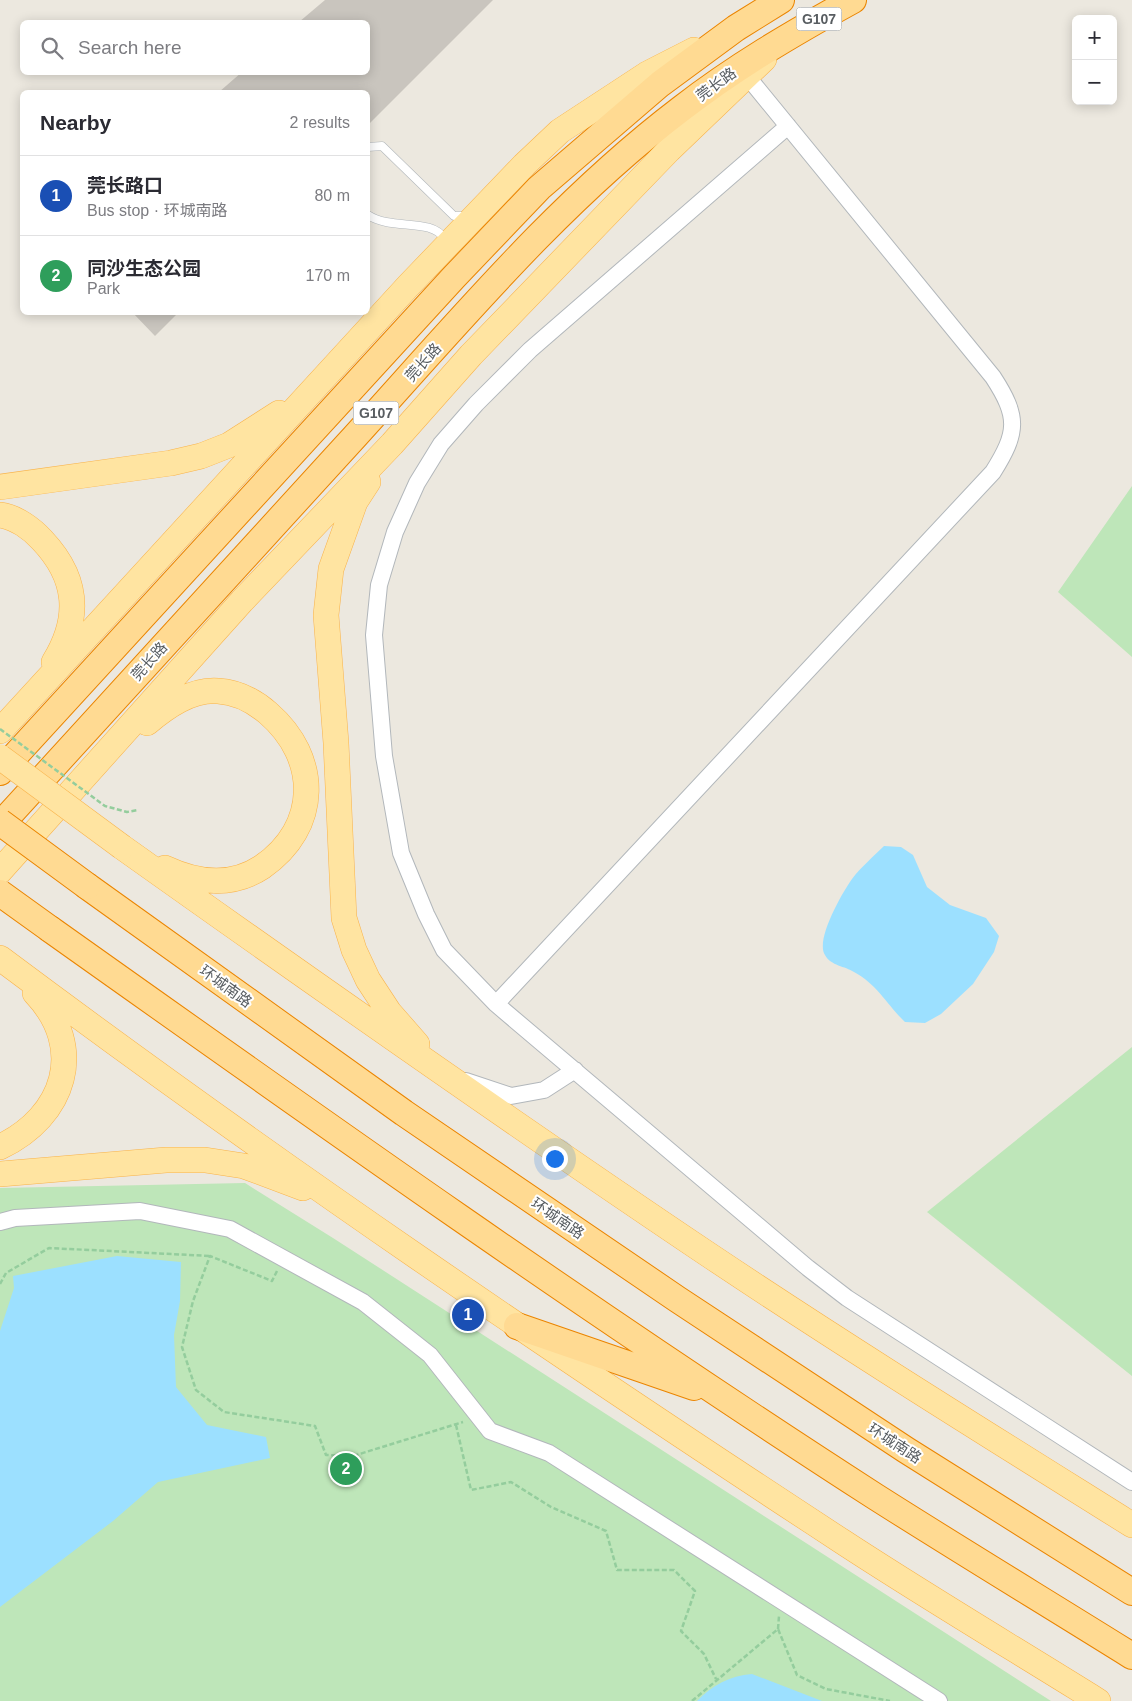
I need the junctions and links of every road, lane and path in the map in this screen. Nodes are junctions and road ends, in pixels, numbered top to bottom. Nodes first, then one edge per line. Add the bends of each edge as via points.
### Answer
1 (758, 0) edge
2 (781, 0) edge
3 (853, 0) edge
4 (736, 28) junction
5 (784, 38) junction
6 (747, 76) junction
7 (788, 126) junction
8 (370, 147) edge
9 (478, 212) junction
10 (370, 216) edge
11 (440, 252) junction
12 (320, 385) junction
13 (392, 444) junction
14 (0, 487) edge
15 (0, 515) edge
16 (23, 706) junction
17 (0, 730) edge
18 (0, 757) edge
19 (95, 766) junction
20 (0, 772) edge
21 (138, 810) dead end
22 (0, 823) edge
23 (122, 847) junction
24 (0, 871) edge
25 (0, 892) edge
26 (6, 963) edge
27 (496, 1004) junction
28 (575, 1070) junction
29 (441, 1073) junction
30 (0, 1147) edge
31 (0, 1174) edge
32 (341, 1205) junction
33 (0, 1222) edge
34 (210, 1256) junction
35 (282, 1257) junction
36 (0, 1284) edge
37 (517, 1326) junction
38 (729, 1399) junction
39 (479, 1418) junction
40 (456, 1425) junction
41 (1132, 1482) edge
42 (1132, 1525) edge
43 (1132, 1592) edge
44 (1132, 1656) edge
45 (716, 1679) junction
46 (692, 1701) edge
47 (890, 1701) edge
48 (939, 1701) edge
49 (1098, 1701) edge

1 - 4 street
2 - 4 highway, G107
3 - 5 highway, 莞长路 / G107
4 - 9 main road via 647,74 560,131
4 - 20 highway, G107 via 660,84 539,188
5 - 6 main road
5 - 22 highway, 莞长路 / G107 via 680,109 562,214
6 - 7 street
6 - 13 main road via 610,210 471,355
7 - 27 street via 530,350 476,404 441,444 417,483 395,532 379,584 374,635 384,756 401,853 444,950
7 - 27 street via 993,377 1005,396 1013,419 1009,447 993,472
8 - 9 lane via 382,146 454,216 464,217
9 - 11 main road
10 - 11 lane via 378,222 425,226 440,231 445,239
11 - 12 main road
12 - 14 main road via 255,430 201,456
12 - 16 main road
13 - 19 main road via 242,601
13 - 29 main road via 355,502 331,569 326,614 344,918 368,980 389,1012
15 - 16 main road via 21,523 52,550 70,582 72,597 72,612 64,642 49,671
16 - 17 main road
17 - 21 path, bridge via 104,806 127,812
18 - 23 main road, bridge
19 - 23 main road via 165,709 198,693 217,690 239,695 261,707 278,722 303,760 306,804 299,825 276,858 257,870 224,882 205,881 169,870
19 - 24 main road
22 - 43 highway, 环城南路, bridge via 404,1114 906,1450
23 - 29 main road
25 - 38 highway, bridge via 373,1159
26 - 30 main road via 54,1016 62,1034 65,1054 63,1076 47,1111 12,1142
26 - 32 main road
27 - 28 street
28 - 29 street via 544,1090 511,1096
28 - 41 street via 800,1262 847,1298
29 - 42 main road via 712,1256
31 - 32 main road via 166,1160 205,1160 253,1169
32 - 37 main road
33 - 35 street via 15,1218 140,1210 230,1229
34 - 35 path via 272,1281
34 - 36 path via 49,1248 6,1273
34 - 40 path via 193,1301 182,1347 196,1390 224,1412 315,1426 326,1455 353,1456
35 - 39 street via 363,1302 430,1356
37 - 38 highway
37 - 49 main road via 846,1544
38 - 44 highway via 876,1496
39 - 40 path
39 - 48 street via 490,1431 548,1453
40 - 45 path via 471,1490 511,1482 551,1507 606,1531 617,1570 674,1570 695,1591 681,1631 704,1654
45 - 46 path
45 - 47 path via 778,1629 797,1675 826,1689

